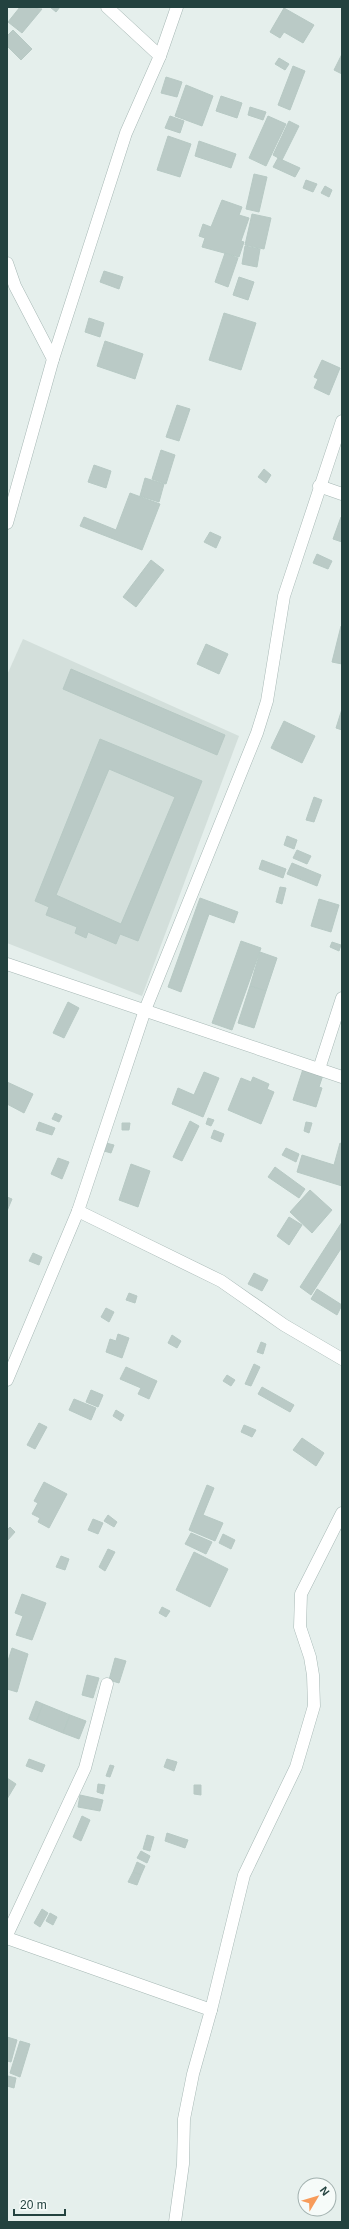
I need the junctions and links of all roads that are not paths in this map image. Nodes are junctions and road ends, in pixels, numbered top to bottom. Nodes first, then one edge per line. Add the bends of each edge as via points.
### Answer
1 (107, 7) edge
2 (177, 7) edge
3 (160, 56) junction
4 (7, 262) edge
5 (53, 359) junction
6 (342, 421) edge
7 (319, 486) junction
8 (342, 494) edge
9 (7, 523) edge
10 (7, 964) edge
11 (342, 998) edge
12 (145, 1010) junction
13 (319, 1069) junction
14 (342, 1077) edge
15 (78, 1210) junction
16 (342, 1359) edge
17 (7, 1380) edge
18 (342, 1513) edge
19 (107, 1684) dead end
20 (7, 1936) edge
21 (211, 2010) junction
22 (174, 2222) edge

1 - 3 street
2 - 3 street
3 - 5 street via 126,134
4 - 5 street via 15,286
5 - 9 street
6 - 7 street
7 - 8 street
7 - 12 street via 284,596 267,701 257,733
10 - 12 street
11 - 13 street
12 - 13 street
12 - 15 street
13 - 14 street
15 - 16 street via 221,1281 284,1325
15 - 17 street
18 - 21 street via 301,1594 300,1627 310,1657 314,1706 296,1766 244,1875
19 - 20 street via 85,1768
20 - 21 street
21 - 22 street via 193,2074 184,2119 183,2164

